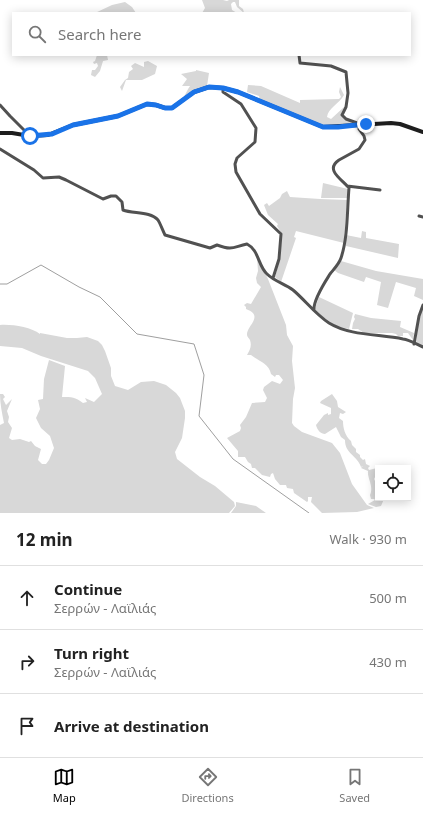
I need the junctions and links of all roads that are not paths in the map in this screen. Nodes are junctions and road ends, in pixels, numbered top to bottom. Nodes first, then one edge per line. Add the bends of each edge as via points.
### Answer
1 (299, 56) edge
2 (223, 88) junction
3 (0, 105) edge
4 (360, 124) junction
5 (423, 132) edge
6 (0, 133) edge
7 (30, 136) junction
8 (0, 149) edge
9 (347, 186) junction
10 (380, 190) dead end
11 (419, 216) dead end
12 (423, 217) edge
13 (273, 278) junction
14 (423, 305) edge
15 (314, 310) junction
16 (414, 344) junction
17 (423, 347) edge

1 - 4 street via 300,63 331,66 346,72 348,93 342,115
2 - 4 main road via 323,127
2 - 7 main road via 209,87 198,90 172,108 147,104 118,116 73,125 52,134
2 - 13 street via 223,92 242,104 256,128 255,142 237,158 235,164 236,172 260,214 281,234 279,259
3 - 7 street
4 - 5 main road via 400,124
4 - 9 street via 359,129 365,140 362,145 333,166 336,175
6 - 7 main road
8 - 13 street via 43,178 66,180 103,199 116,196 122,202 123,210 148,215 157,220 166,235 210,248 217,245 234,249 247,244 258,256 264,271
9 - 10 street
9 - 15 street via 344,246 340,260 321,290
11 - 12 street
13 - 15 street via 292,289
14 - 16 street
15 - 16 street via 336,327 404,339
16 - 17 street

